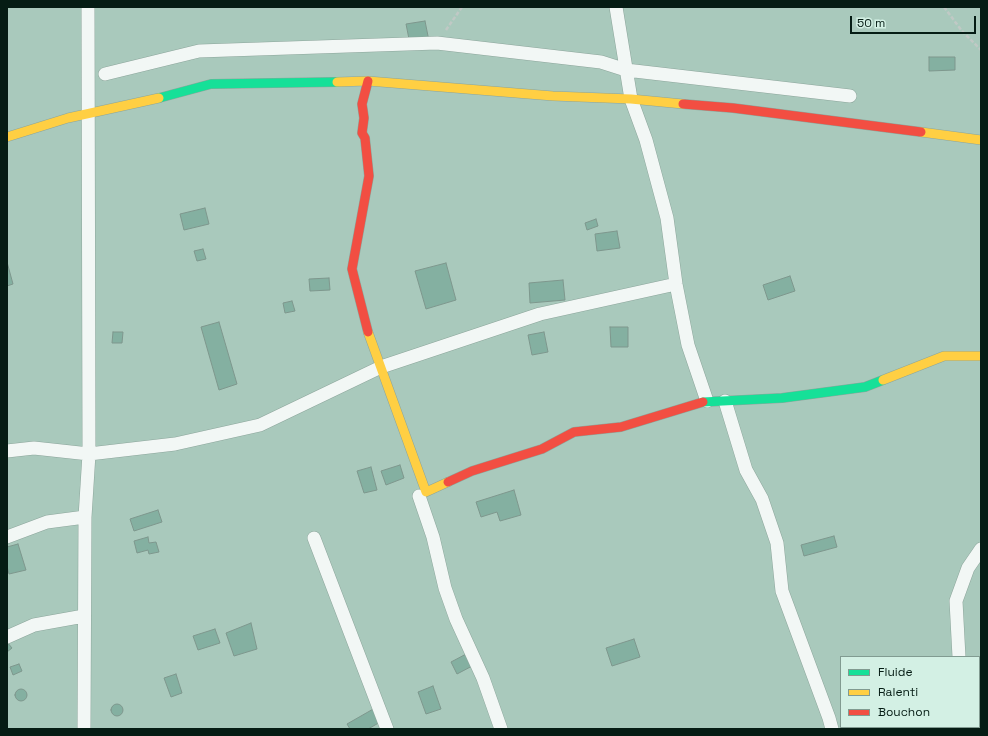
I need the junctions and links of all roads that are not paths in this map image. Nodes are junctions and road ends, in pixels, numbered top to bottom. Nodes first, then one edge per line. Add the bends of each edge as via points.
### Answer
1 (88, 7) edge
2 (616, 7) edge
3 (626, 70) junction
4 (105, 74) dead end
5 (368, 81) junction
6 (850, 96) dead end
7 (631, 99) junction
8 (87, 114) junction
9 (7, 137) edge
10 (981, 140) edge
11 (676, 284) junction
12 (981, 356) edge
13 (380, 366) junction
14 (707, 401) junction
15 (726, 401) junction
16 (7, 450) edge
17 (89, 454) junction
18 (419, 496) dead end
19 (84, 516) junction
20 (7, 537) edge
21 (314, 538) dead end
22 (981, 549) edge
23 (84, 616) junction
24 (7, 637) edge
25 (958, 656) edge
26 (84, 729) edge
27 (387, 729) edge
28 (502, 729) edge
29 (832, 729) edge

1 - 8 street
2 - 3 street
3 - 4 street via 601,62 437,43 198,51
3 - 6 street
3 - 7 street
5 - 7 street via 553,96
5 - 8 street via 210,84
5 - 13 street via 362,104 362,134 365,138 369,176 352,269 370,339
7 - 10 street via 741,109
7 - 11 street via 646,140 667,218
8 - 9 street
8 - 17 street
11 - 13 street via 540,314
11 - 14 street via 688,345
12 - 15 street via 944,356 864,387 782,398
13 - 14 street via 426,492 472,471 542,449 574,432 621,427
13 - 17 street via 260,425 175,444
14 - 15 street
15 - 29 street via 746,470 762,499 778,543 782,591
16 - 17 street via 34,448
17 - 19 street
18 - 28 street via 456,619
19 - 20 street via 47,522
19 - 23 street
21 - 27 street
22 - 25 street via 968,568 956,600
23 - 24 street via 34,625
23 - 26 street

